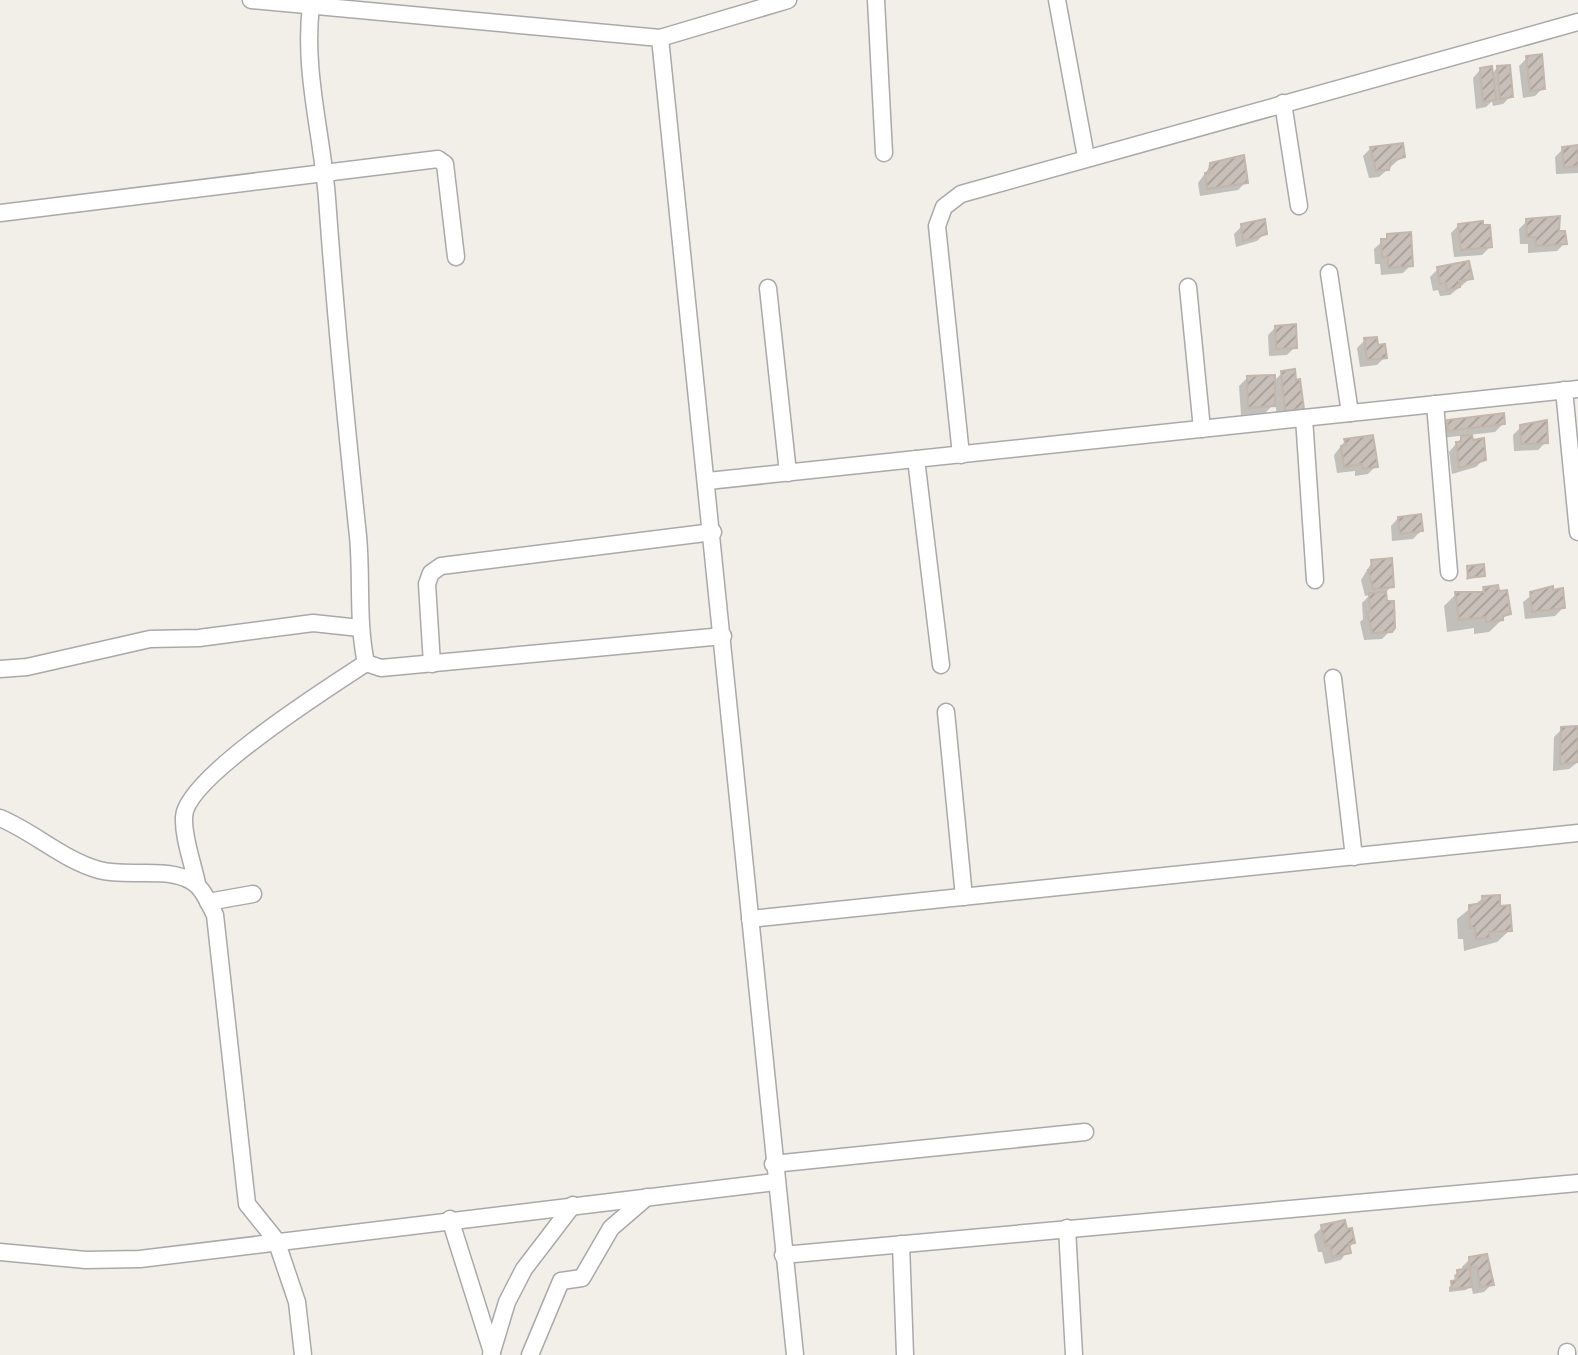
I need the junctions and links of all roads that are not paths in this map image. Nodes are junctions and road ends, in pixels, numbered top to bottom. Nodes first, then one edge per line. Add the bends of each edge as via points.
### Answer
1 (251, 0) edge
2 (788, 0) edge
3 (876, 0) edge
4 (1057, 0) edge
5 (311, 6) junction
6 (1578, 22) edge
7 (660, 38) junction
8 (1283, 103) junction
9 (884, 153) dead end
10 (1086, 157) junction
11 (324, 171) junction
12 (1299, 206) dead end
13 (0, 213) edge
14 (456, 257) dead end
15 (1329, 273) dead end
16 (1188, 287) dead end
17 (768, 288) dead end
18 (1571, 390) edge
19 (1435, 404) junction
20 (1350, 413) junction
21 (1304, 418) junction
22 (1202, 429) junction
23 (961, 455) junction
24 (916, 459) junction
25 (788, 473) junction
26 (708, 481) junction
27 (713, 532) junction
28 (1578, 532) edge
29 (1449, 572) dead end
30 (1315, 580) dead end
31 (360, 628) junction
32 (723, 636) junction
33 (366, 663) junction
34 (432, 664) junction
35 (941, 665) dead end
36 (0, 669) edge
37 (1333, 678) dead end
38 (946, 712) dead end
39 (0, 818) edge
40 (1578, 833) edge
41 (1354, 857) junction
42 (197, 884) junction
43 (253, 894) dead end
44 (964, 897) junction
45 (208, 902) junction
46 (750, 919) junction
47 (1085, 1132) dead end
48 (774, 1173) junction
49 (1578, 1183) edge
50 (647, 1197) junction
51 (573, 1205) junction
52 (450, 1219) junction
53 (1067, 1228) junction
54 (276, 1240) junction
55 (901, 1244) junction
56 (0, 1252) edge
57 (783, 1255) junction
58 (491, 1354) edge
59 (303, 1355) edge
60 (530, 1355) edge
61 (795, 1355) edge
62 (905, 1355) edge
63 (1074, 1355) edge

1 - 5 street
2 - 7 street
3 - 9 street
4 - 10 street
5 - 7 street
5 - 11 street via 307,35
6 - 8 street
7 - 26 street
8 - 10 street
8 - 12 street
10 - 23 street via 961,194 944,207 937,226
11 - 13 street
11 - 14 street via 438,159 445,164
11 - 31 street via 358,541
15 - 20 street
16 - 22 street
17 - 25 street
18 - 19 street
18 - 28 street
19 - 20 street
19 - 29 street
20 - 21 street
21 - 22 street
21 - 30 street
22 - 23 street
23 - 24 street
24 - 25 street
24 - 35 street
25 - 26 street
26 - 27 street
27 - 32 street
27 - 34 street via 441,566 427,584
31 - 33 street
31 - 36 street via 313,623 150,639
32 - 34 street
32 - 46 street
33 - 34 street via 381,668
33 - 42 street via 256,738 190,797 184,816
37 - 41 street
38 - 44 street
39 - 42 street via 100,870 183,877
40 - 41 street
41 - 44 street
42 - 45 street
43 - 45 street
44 - 46 street
45 - 54 street via 215,915 244,1191 247,1204
46 - 48 street
47 - 48 street
48 - 50 street
48 - 57 street
49 - 53 street
50 - 51 street
50 - 60 street via 611,1228 582,1278 561,1281
51 - 52 street
51 - 58 street via 524,1269
52 - 54 street
52 - 58 street
53 - 55 street
53 - 63 street
54 - 56 street via 140,1259
54 - 59 street via 297,1302
55 - 57 street
55 - 62 street
57 - 61 street

